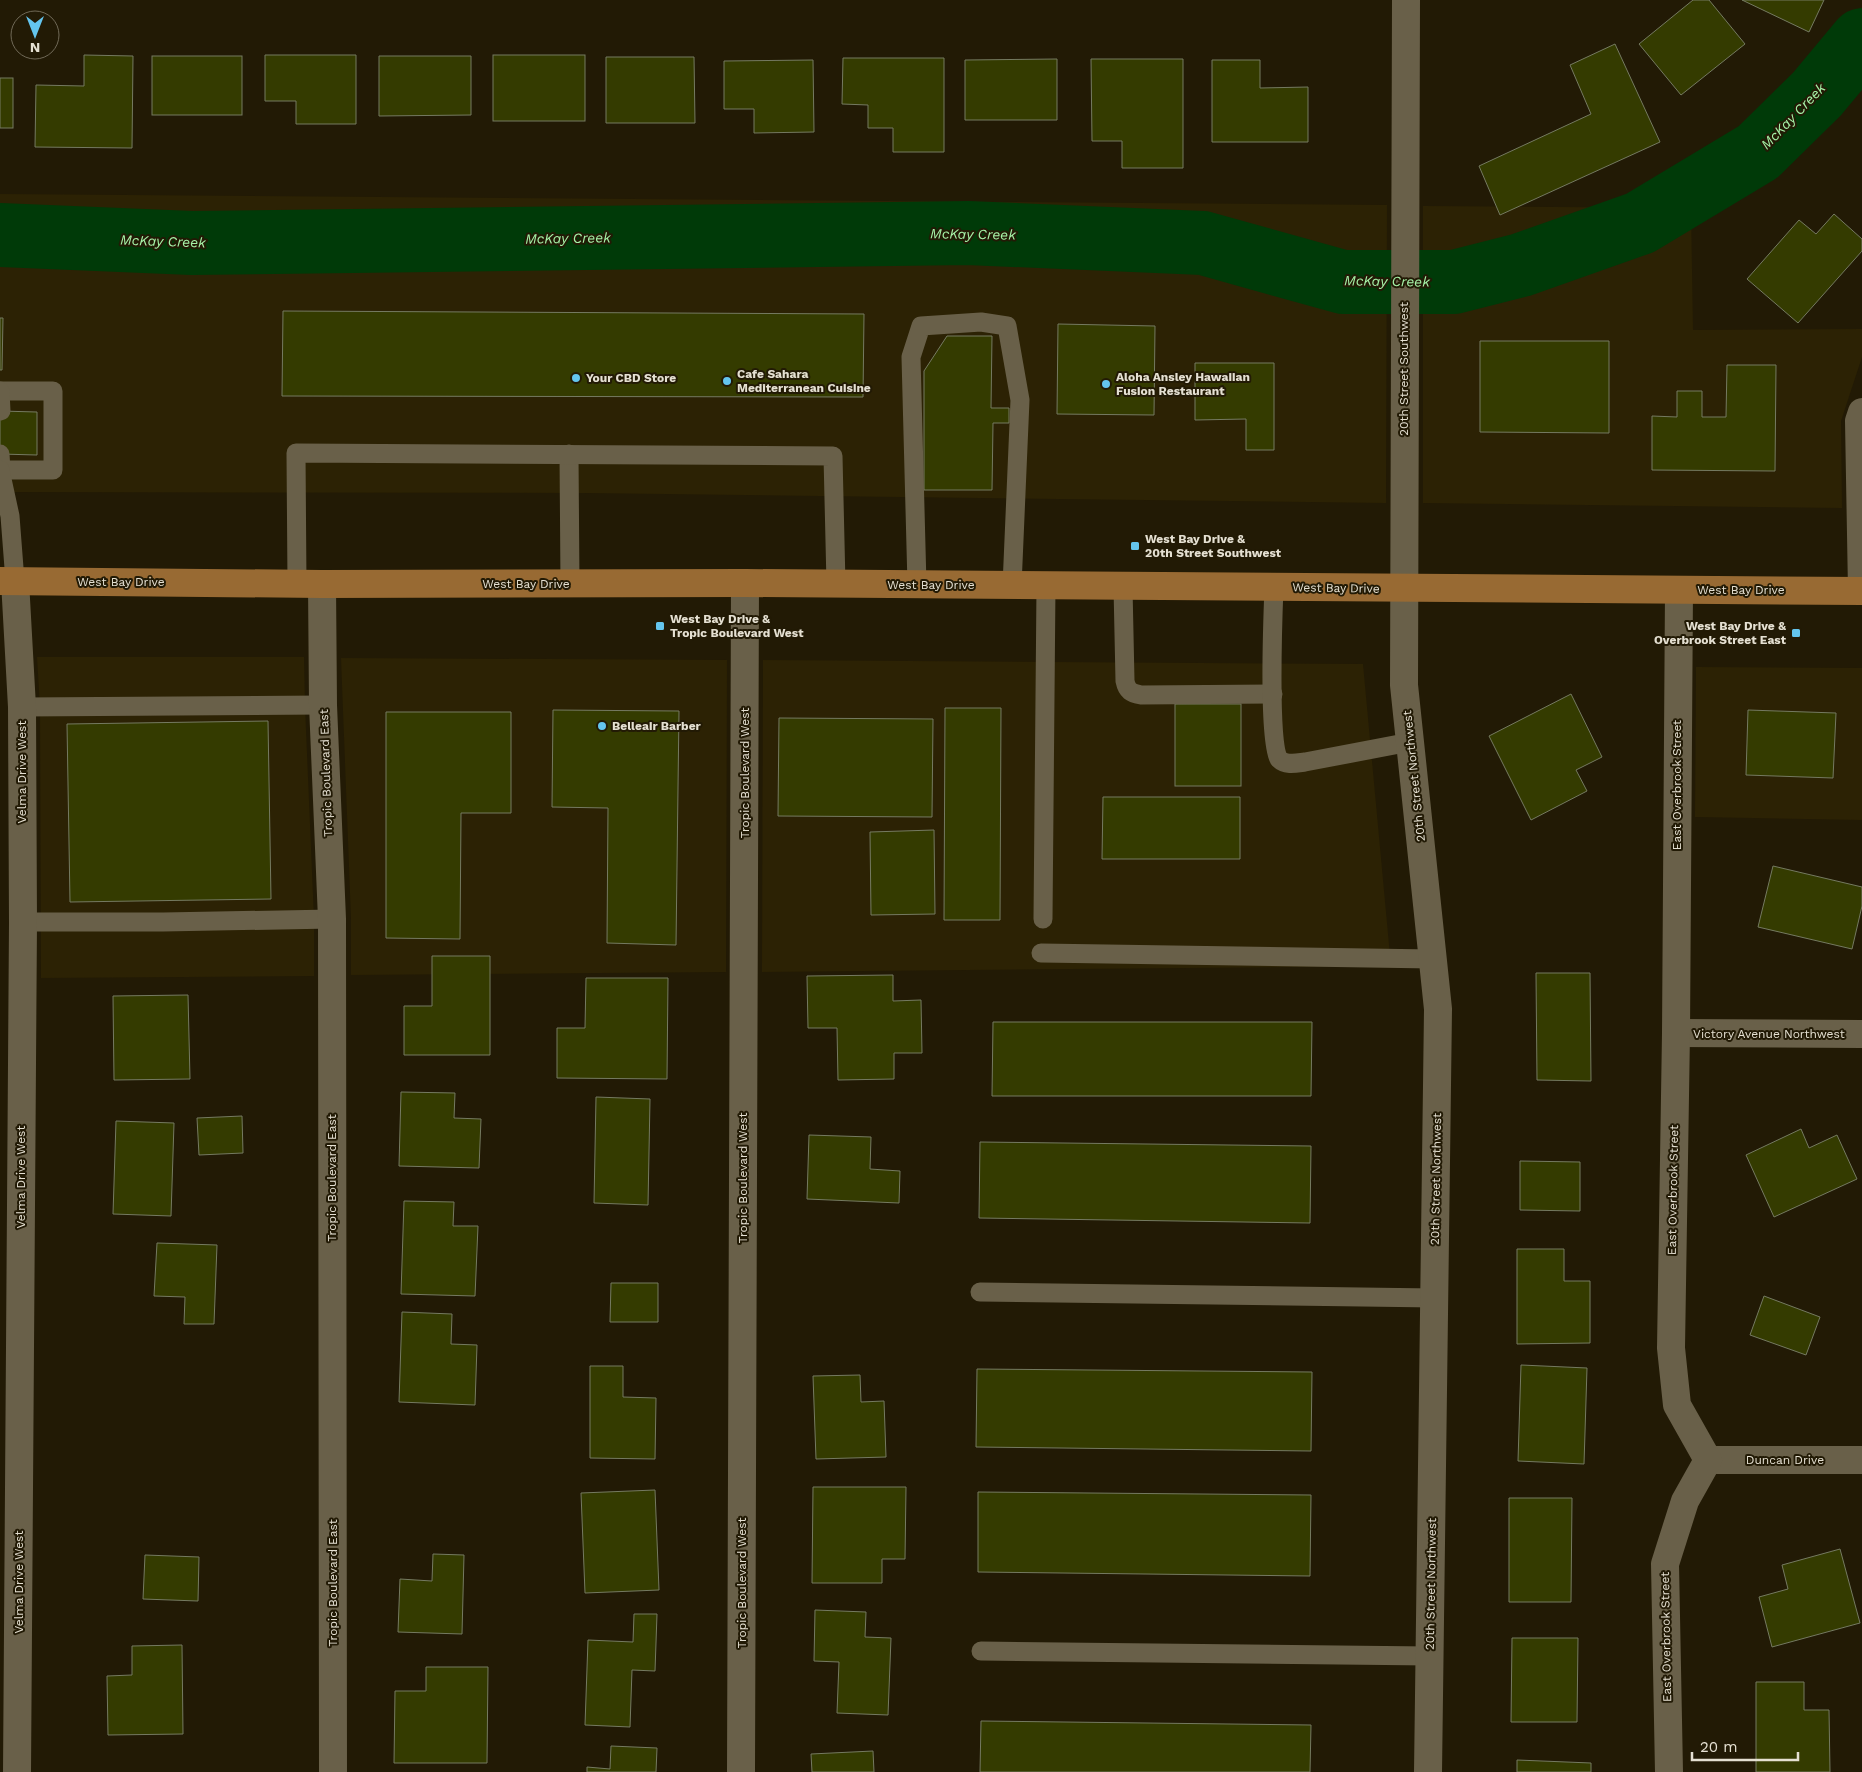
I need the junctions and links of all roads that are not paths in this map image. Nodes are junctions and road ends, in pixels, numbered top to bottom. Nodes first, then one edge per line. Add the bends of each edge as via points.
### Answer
1 (1406, 0) edge
2 (0, 391) edge
3 (1, 411) edge
4 (1862, 412) edge
5 (569, 454) junction
6 (0, 465) edge
7 (1861, 494) edge
8 (7, 581) edge
9 (745, 583) junction
10 (310, 584) junction
11 (570, 584) junction
12 (836, 584) junction
13 (917, 585) junction
14 (1012, 586) junction
15 (1046, 586) junction
16 (1123, 587) junction
17 (1274, 587) junction
18 (1404, 588) junction
19 (1679, 590) junction
20 (1862, 591) edge
21 (1273, 694) junction
22 (323, 705) junction
23 (22, 707) junction
24 (1410, 742) junction
25 (332, 919) junction
26 (1043, 919) dead end
27 (23, 922) junction
28 (1041, 953) dead end
29 (1433, 959) junction
30 (1676, 1033) junction
31 (1862, 1034) edge
32 (980, 1292) dead end
33 (1435, 1298) junction
34 (1708, 1460) junction
35 (1862, 1460) edge
36 (981, 1651) dead end
37 (1430, 1656) junction
38 (18, 1772) edge
39 (333, 1772) edge
40 (741, 1772) edge
41 (1428, 1772) edge
42 (1669, 1772) edge

1 - 18 street, 20th Street Southwest
2 - 3 lane
2 - 6 lane via 53,391 53,470
4 - 7 street via 1859,421
5 - 10 lane via 296,453
5 - 11 lane
5 - 12 lane via 834,456
6 - 8 lane via 10,516
7 - 20 street
8 - 10 main road, West Bay Drive
8 - 23 street, Velma Drive West
9 - 11 main road, West Bay Drive
9 - 12 main road, West Bay Drive
9 - 40 street, Tropic Boulevard West
10 - 11 main road, West Bay Drive
10 - 22 street, Tropic Boulevard East
12 - 13 main road, West Bay Drive
13 - 14 main road, West Bay Drive
13 - 14 lane via 911,357 921,326 981,322 1007,326 1020,400
14 - 15 main road, West Bay Drive
15 - 16 main road, West Bay Drive
15 - 26 lane
16 - 17 main road, West Bay Drive
16 - 21 lane via 1126,689 1141,695
17 - 18 main road, West Bay Drive
17 - 21 lane
18 - 19 main road, West Bay Drive
18 - 24 street, 20th Street Northwest via 1404,685
19 - 20 main road, West Bay Drive
19 - 30 street, East Overbrook Street
21 - 24 lane via 1275,751 1279,760 1288,764
22 - 23 lane
22 - 25 street, Tropic Boulevard East
23 - 27 street, Velma Drive West
24 - 29 street, 20th Street Northwest
25 - 27 lane
25 - 39 street, Tropic Boulevard East
27 - 38 street, Velma Drive West
28 - 29 lane
29 - 33 street, 20th Street Northwest via 1438,1009
30 - 31 street, Victory Avenue Northwest
30 - 34 street, East Overbrook Street via 1671,1348 1677,1405
32 - 33 lane
33 - 37 street, 20th Street Northwest
34 - 35 street, Duncan Drive
34 - 42 street, East Overbrook Street via 1685,1501 1665,1564
36 - 37 lane
37 - 41 street, 20th Street Northwest

